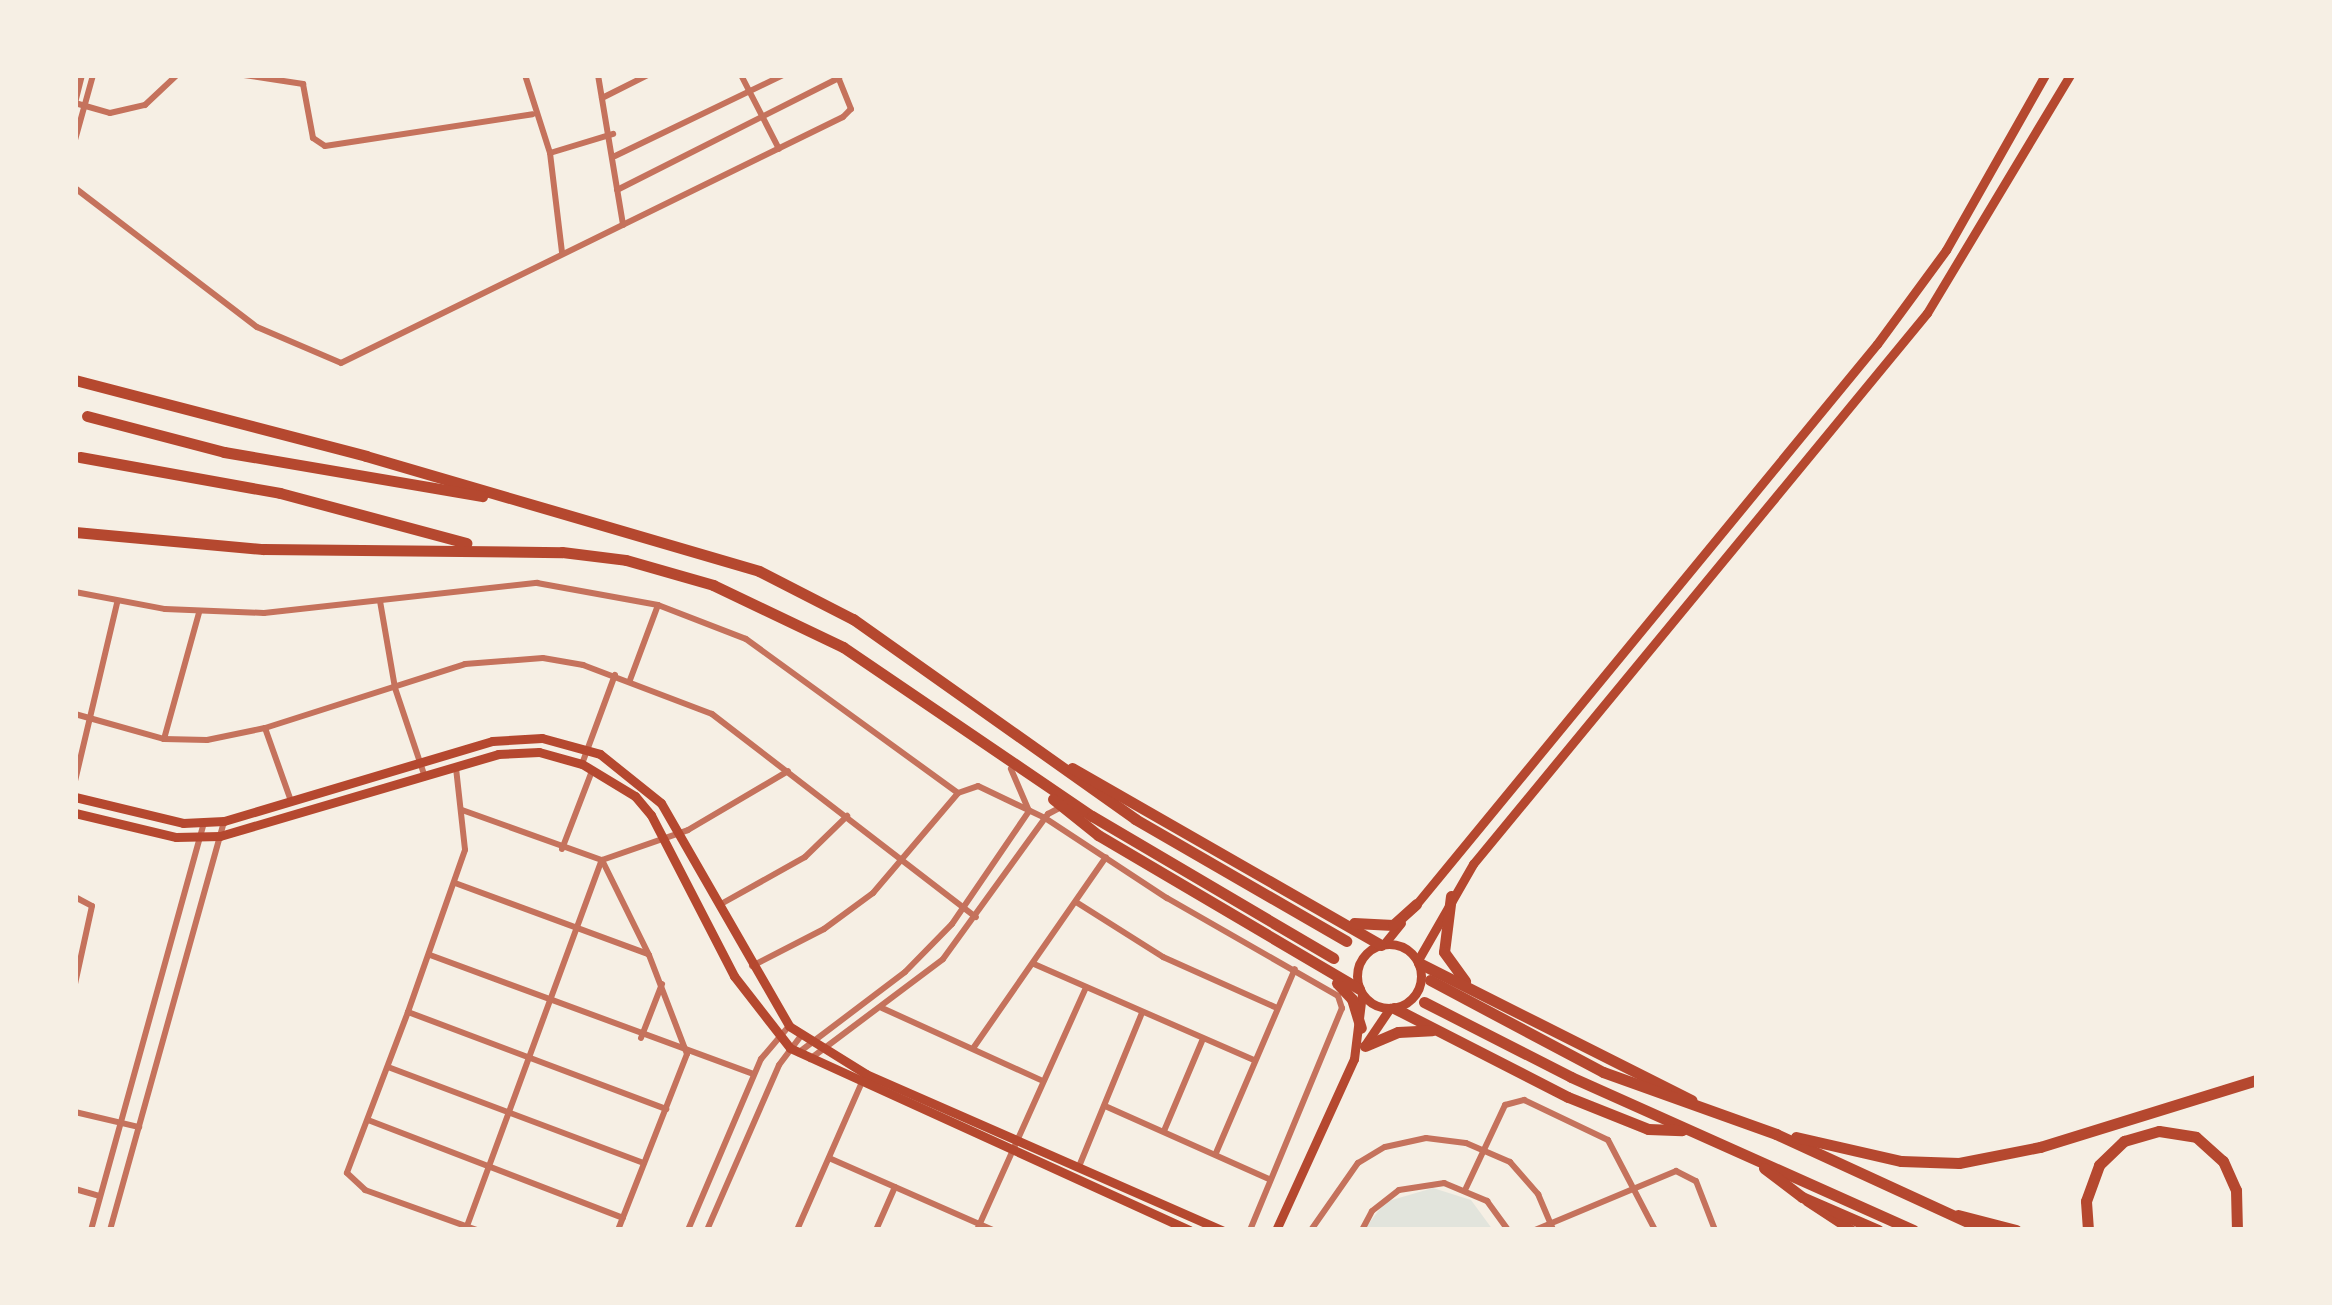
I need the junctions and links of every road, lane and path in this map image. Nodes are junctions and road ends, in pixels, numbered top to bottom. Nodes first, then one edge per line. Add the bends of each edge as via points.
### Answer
1 (82, 75) edge
2 (92, 75) edge
3 (177, 75) edge
4 (244, 75) edge
5 (524, 75) edge
6 (598, 75) edge
7 (648, 75) edge
8 (741, 75) edge
9 (783, 75) edge
10 (2045, 75) edge
11 (2070, 75) edge
12 (838, 76) edge
13 (750, 92) junction
14 (602, 98) junction
15 (75, 103) edge
16 (85, 107) junction
17 (533, 114) junction
18 (762, 115) junction
19 (613, 134) junction
20 (75, 140) edge
21 (780, 149) junction
22 (2006, 152) junction
23 (550, 153) junction
24 (615, 156) junction
25 (2024, 157) junction
26 (75, 188) edge
27 (617, 190) junction
28 (624, 225) junction
29 (562, 252) junction
30 (75, 380) edge
31 (87, 416) dead end
32 (80, 457) dead end
33 (526, 503) junction
34 (75, 532) edge
35 (482, 548) junction
36 (75, 592) edge
37 (380, 602) junction
38 (117, 603) junction
39 (658, 605) junction
40 (199, 613) junction
41 (615, 675) junction
42 (630, 680) junction
43 (395, 688) junction
44 (75, 714) edge
45 (88, 718) junction
46 (265, 728) junction
47 (164, 739) junction
48 (988, 746) junction
49 (1034, 748) junction
50 (587, 749) junction
51 (420, 759) junction
52 (582, 764) junction
53 (456, 768) junction
54 (1011, 768) junction
55 (593, 770) junction
56 (788, 771) junction
57 (424, 777) junction
58 (75, 780) edge
59 (958, 793) junction
60 (75, 797) edge
61 (291, 802) junction
62 (1064, 806) junction
63 (462, 810) junction
64 (1029, 811) junction
65 (75, 812) edge
66 (847, 816) junction
67 (1045, 818) junction
68 (224, 821) junction
69 (204, 822) junction
70 (680, 832) junction
71 (220, 836) junction
72 (663, 836) junction
73 (200, 837) junction
74 (562, 849) junction
75 (1106, 856) junction
76 (602, 860) junction
77 (905, 862) junction
78 (456, 883) junction
79 (1452, 896) junction
80 (75, 898) edge
81 (1076, 902) junction
82 (721, 904) junction
83 (1416, 904) junction
84 (964, 907) junction
85 (976, 917) junction
86 (1348, 922) junction
87 (576, 928) junction
88 (1346, 940) dead end
89 (1382, 944) junction
90 (430, 955) junction
91 (649, 955) junction
92 (78, 958) edge
93 (1333, 958) dead end
94 (1418, 962) junction
95 (1034, 964) junction
96 (750, 967) junction
97 (1318, 968) junction
98 (1295, 970) junction
99 (1430, 980) dead end
100 (75, 984) edge
101 (662, 984) junction
102 (1086, 987) junction
103 (1472, 987) junction
104 (1361, 992) junction
105 (1424, 1002) dead end
106 (548, 1004) junction
107 (882, 1008) junction
108 (1276, 1008) junction
109 (1392, 1008) junction
110 (408, 1012) junction
111 (1142, 1013) junction
112 (789, 1026) junction
113 (1362, 1028) junction
114 (1443, 1031) junction
115 (778, 1037) junction
116 (641, 1038) junction
117 (806, 1038) junction
118 (1202, 1041) junction
119 (1365, 1046) junction
120 (974, 1047) junction
121 (822, 1048) junction
122 (794, 1050) junction
123 (687, 1054) junction
124 (529, 1058) junction
125 (1354, 1059) junction
126 (809, 1060) junction
127 (1254, 1060) junction
128 (388, 1067) junction
129 (754, 1074) junction
130 (864, 1079) junction
131 (1043, 1080) junction
132 (2257, 1080) edge
133 (1105, 1106) junction
134 (666, 1109) junction
135 (75, 1112) edge
136 (1712, 1112) junction
137 (508, 1114) junction
138 (368, 1120) junction
139 (120, 1122) junction
140 (139, 1127) junction
141 (1687, 1130) junction
142 (1164, 1131) junction
143 (1776, 1134) junction
144 (1017, 1138) junction
145 (1486, 1149) junction
146 (1011, 1152) junction
147 (1216, 1153) junction
148 (829, 1158) junction
149 (1758, 1162) junction
150 (644, 1163) junction
151 (1080, 1164) junction
152 (488, 1169) junction
153 (1270, 1179) junction
154 (1637, 1185) junction
155 (894, 1187) junction
156 (1466, 1188) junction
157 (75, 1189) edge
158 (100, 1196) junction
159 (1802, 1198) junction
160 (1171, 1206) junction
161 (1953, 1214) junction
162 (623, 1218) junction
163 (1164, 1225) edge
164 (467, 1226) junction
165 (1551, 1226) edge
166 (978, 1227) edge
167 (90, 1230) edge
168 (110, 1230) edge
169 (477, 1230) edge
170 (618, 1230) edge
171 (688, 1230) edge
172 (707, 1230) edge
173 (797, 1230) edge
174 (876, 1230) edge
175 (994, 1230) edge
176 (1190, 1230) edge
177 (1222, 1230) edge
178 (1250, 1230) edge
179 (1276, 1230) edge
180 (1311, 1230) edge
181 (1362, 1230) edge
182 (1508, 1230) edge
183 (1535, 1230) edge
184 (1655, 1230) edge
185 (1715, 1230) edge
186 (1851, 1230) edge
187 (1878, 1230) edge
188 (1913, 1230) edge
189 (1984, 1230) edge
190 (2016, 1230) edge
191 (2088, 1230) edge
192 (2237, 1230) edge

1 - 15 street
2 - 16 street
3 - 16 street via 145,104 110,113
4 - 17 street via 302,84 313,138 325,146
5 - 17 street
6 - 14 street
7 - 14 street
8 - 13 street
9 - 13 street
10 - 22 main road
11 - 25 main road
12 - 18 street
12 - 21 street via 851,109
13 - 18 street
13 - 24 street
14 - 19 street
15 - 16 street
16 - 20 street
17 - 23 street
18 - 21 street
18 - 27 street
19 - 23 street
19 - 24 street
21 - 28 street
22 - 25 main road
22 - 83 main road via 1878,344
23 - 29 street
24 - 27 street
25 - 79 main road via 1927,314
26 - 29 street via 257,327 334,362
27 - 28 street
28 - 29 street
30 - 33 highway
31 - 33 highway via 224,452
32 - 35 highway via 280,493
33 - 49 highway via 720,557 825,602
34 - 35 highway via 264,549
35 - 48 highway via 626,560 713,585 843,648
36 - 38 street
37 - 39 street via 536,583
37 - 40 street via 307,612
37 - 43 street
38 - 40 street
38 - 45 street
39 - 42 street
39 - 59 street via 771,653
40 - 47 street
41 - 42 street
41 - 43 street via 543,658 498,659
41 - 50 street
42 - 56 street via 712,714
43 - 46 street
43 - 51 street
44 - 45 street
45 - 47 street
45 - 58 street
46 - 47 street via 207,740
46 - 61 street
48 - 54 highway
48 - 93 highway
49 - 86 highway
49 - 88 highway via 1135,819
50 - 51 main road via 529,738
50 - 52 street
50 - 70 main road via 639,780
51 - 57 street
51 - 61 main road
52 - 53 main road via 539,752 498,754
52 - 55 main road
53 - 57 main road
53 - 63 street
54 - 62 highway
54 - 64 street
55 - 72 main road via 635,796
55 - 74 street
56 - 66 street
56 - 70 street via 762,792
57 - 71 main road
59 - 64 street via 978,786
59 - 77 street
60 - 69 main road
61 - 68 main road
62 - 67 street
62 - 97 highway via 1098,834
63 - 74 street
63 - 78 street via 465,850
64 - 67 street
64 - 84 street
65 - 73 main road
66 - 77 street
66 - 82 street via 806,857
67 - 75 street
67 - 85 street
68 - 69 main road
68 - 71 street
69 - 73 street
70 - 72 street
70 - 82 main road
71 - 73 main road
71 - 140 street
72 - 76 street
72 - 115 main road via 734,976
73 - 139 street
74 - 76 street
75 - 81 street
75 - 98 street
76 - 87 street
76 - 91 street
77 - 84 street
77 - 96 street via 824,929
78 - 87 street
78 - 90 street
79 - 94 main road
79 - 103 highway via 1444,952
80 - 92 street via 92,906
81 - 95 street
81 - 108 street via 1146,948
82 - 96 main road
83 - 86 highway via 1393,925
83 - 89 main road
84 - 85 street
84 - 117 street via 905,972
85 - 107 street via 942,959
86 - 89 highway
87 - 91 street
87 - 106 street
89 - 94 main road via 1404,946
89 - 104 main road via 1358,967
90 - 106 street
90 - 110 street
91 - 101 street
92 - 100 street
94 - 103 highway
94 - 109 main road via 1418,992
95 - 102 street
95 - 120 street
96 - 112 main road
97 - 104 highway
97 - 113 highway via 1352,1000
98 - 108 street
98 - 153 street via 1335,993 1342,1008
99 - 136 highway via 1603,1072
101 - 116 street
101 - 123 street
102 - 111 street
102 - 131 street
103 - 136 highway
104 - 109 main road
104 - 113 main road
105 - 141 highway
106 - 116 street
106 - 124 street
107 - 120 street
107 - 121 street
108 - 127 street
109 - 114 highway
109 - 119 main road
110 - 124 street
110 - 128 street
111 - 118 street
111 - 133 street
112 - 115 street
112 - 117 main road
113 - 125 main road
114 - 119 highway via 1406,1030
114 - 141 highway via 1612,1115 1648,1128
115 - 122 main road
115 - 129 street
116 - 123 street
117 - 121 main road
117 - 122 street
118 - 127 street
118 - 142 street
119 - 125 main road
120 - 131 street
121 - 126 street
121 - 130 main road
122 - 126 main road
122 - 172 street
123 - 129 street
123 - 134 street
124 - 134 street
124 - 137 street
125 - 179 main road
126 - 130 main road
127 - 147 street
128 - 137 street
128 - 138 street
129 - 171 street
130 - 144 main road
130 - 146 main road
130 - 148 street
131 - 144 street
132 - 143 highway via 2040,1148 1959,1163 1902,1160
133 - 142 street
133 - 151 street
134 - 150 street
135 - 139 street
136 - 143 highway
137 - 150 street
137 - 152 street
138 - 152 street
138 - 164 street via 348,1173 356,1184
139 - 140 street
139 - 158 street
140 - 168 street
141 - 149 highway
142 - 147 street
143 - 161 highway
144 - 146 street
144 - 151 main road
145 - 154 street via 1505,1105 1524,1100 1608,1140
145 - 156 street
145 - 165 street via 1521,1171
145 - 180 street via 1426,1138 1376,1151 1344,1175
146 - 163 main road
146 - 166 street
147 - 153 street
148 - 155 street
148 - 173 street
149 - 159 highway
149 - 188 highway
150 - 162 street
151 - 160 main road
152 - 162 street
152 - 164 street
153 - 178 street
154 - 165 street
154 - 184 street
154 - 185 street via 1676,1171 1690,1175
155 - 166 street
155 - 174 street
156 - 181 street via 1398,1190
156 - 182 street via 1487,1200
157 - 158 street
158 - 167 street
159 - 186 highway
159 - 187 highway
160 - 163 street
160 - 177 main road
161 - 189 highway
161 - 190 highway
162 - 170 street
163 - 176 main road
164 - 169 street
165 - 183 street
166 - 175 street
191 - 192 highway via 2086,1202 2099,1165 2124,1142 2159,1131 2196,1138 2223,1161 2236,1190

